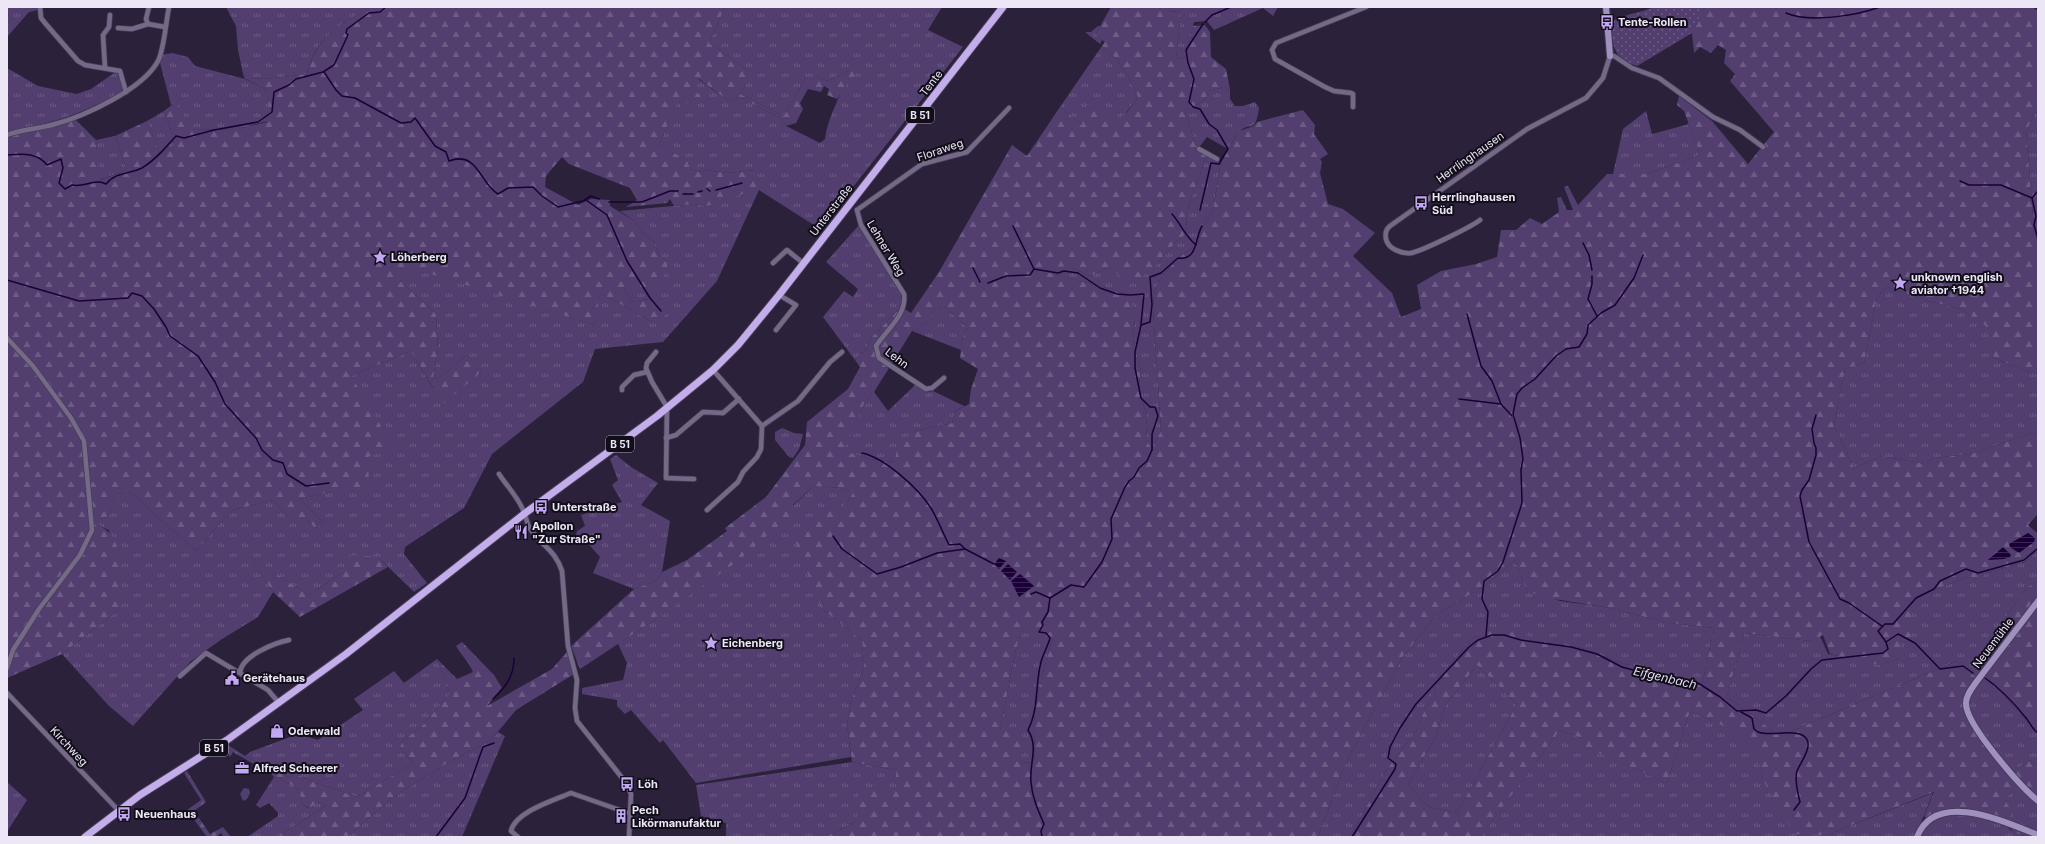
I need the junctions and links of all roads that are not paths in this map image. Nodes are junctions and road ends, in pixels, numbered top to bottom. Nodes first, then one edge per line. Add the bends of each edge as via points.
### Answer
1 (40, 7) edge
2 (149, 7) edge
3 (169, 7) edge
4 (1003, 7) edge
5 (1366, 7) edge
6 (1606, 7) edge
7 (110, 15) dead end
8 (148, 24) junction
9 (165, 27) junction
10 (118, 28) dead end
11 (1610, 56) junction
12 (105, 68) junction
13 (126, 92) junction
14 (1353, 107) dead end
15 (1009, 108) dead end
16 (7, 135) edge
17 (1763, 147) dead end
18 (1199, 149) dead end
19 (1217, 159) dead end
20 (876, 171) joint
21 (850, 205) junction
22 (857, 210) junction
23 (1480, 220) dead end
24 (773, 263) dead end
25 (803, 263) junction
26 (778, 294) junction
27 (904, 294) joint
28 (776, 330) dead end
29 (7, 338) edge
30 (656, 352) dead end
31 (842, 352) dead end
32 (713, 370) junction
33 (647, 372) junction
34 (944, 378) dead end
35 (622, 390) dead end
36 (739, 399) junction
37 (667, 407) junction
38 (762, 426) junction
39 (666, 438) junction
40 (499, 474) dead end
41 (694, 480) dead end
42 (707, 510) dead end
43 (524, 514) junction
44 (2038, 601) edge
45 (289, 640) dead end
46 (7, 668) edge
47 (240, 672) junction
48 (180, 676) dead end
49 (7, 693) edge
50 (279, 703) junction
51 (2038, 801) edge
52 (119, 811) junction
53 (631, 814) junction
54 (2038, 835) edge
55 (85, 837) edge
56 (518, 837) edge
57 (629, 837) edge
58 (1917, 837) edge

1 - 12 street via 41,18 74,57 85,65
2 - 8 street via 146,19
3 - 9 street
4 - 20 main road, Tente / B 51
5 - 14 street via 1276,43 1272,50 1275,59 1325,87 1351,93
6 - 11 street, Herrlinghausen
7 - 12 street via 109,28 103,36
8 - 9 street
8 - 10 street via 132,29
9 - 13 street via 161,55 147,76
11 - 17 street via 1659,78 1713,117 1740,130
11 - 23 street, Herrlinghausen via 1603,78 1588,96 1527,129 1390,226 1386,231 1386,237 1388,244 1396,250 1412,253
12 - 13 street via 120,71
13 - 16 street via 55,124
15 - 22 street, Floraweg via 967,152 922,164
18 - 19 street
20 - 21 main road, Unterstraße / B 51
21 - 22 street
21 - 25 main road, Unterstraße / B 51
22 - 27 street, Lehner Weg via 861,224
24 - 25 street via 787,250
25 - 26 main road, Unterstraße / B 51
26 - 28 street via 796,305
26 - 32 main road, Unterstraße / B 51 via 738,345
27 - 34 street, Lehn via 905,303 901,315 876,346 879,358 926,389 932,388
29 - 46 street via 33,366 71,418 84,441 92,530 80,554 39,609 13,650
30 - 33 street via 647,363
31 - 38 street via 830,362 798,401
32 - 36 street
32 - 37 main road, Unterstraße / B 51
33 - 35 street via 634,375
33 - 37 street
36 - 38 street
36 - 39 street via 723,413 703,412 676,435
37 - 39 street
37 - 43 main road, Unterstraße / B 51
38 - 42 street via 761,449 757,457 743,472 738,482
39 - 41 street via 666,478
40 - 43 street
43 - 50 main road, Unterstraße / B 51 via 346,654
43 - 53 street via 530,528 554,553 562,571 568,646 577,680 577,721 627,784 631,794
44 - 51 street, Neuemühle via 1980,677 1966,700 1969,714 1995,755
45 - 47 street via 268,646 245,662
47 - 48 street via 206,653
47 - 50 street via 268,690
49 - 52 street, Kirchweg
50 - 52 main road, B 51
52 - 55 main road, B 51
53 - 56 street via 574,793 545,803 515,821 511,831
53 - 57 street
54 - 58 street via 1984,814 1963,812 1930,819 1923,824

